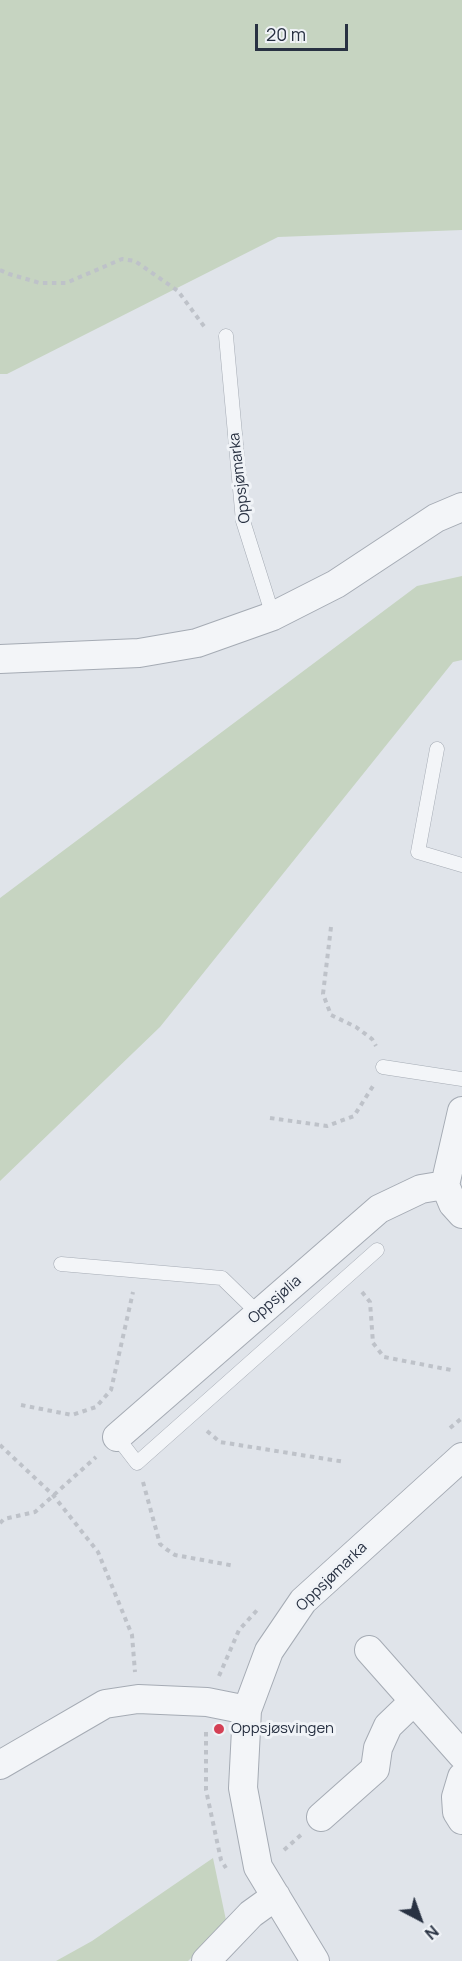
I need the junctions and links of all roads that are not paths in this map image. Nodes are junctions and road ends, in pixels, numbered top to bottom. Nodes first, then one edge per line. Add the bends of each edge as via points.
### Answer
1 (226, 336) dead end
2 (462, 507) edge
3 (273, 616) junction
4 (0, 659) edge
5 (437, 749) dead end
6 (462, 865) edge
7 (383, 1067) road end
8 (462, 1079) edge
9 (462, 1111) edge
10 (445, 1185) junction
11 (462, 1214) edge
12 (377, 1250) dead end
13 (61, 1264) dead end
14 (274, 1317) junction
15 (117, 1437) joint
16 (462, 1457) edge
17 (369, 1650) dead end
18 (414, 1701) junction
19 (248, 1710) junction
20 (462, 1755) edge
21 (2, 1760) edge
22 (462, 1777) edge
23 (321, 1817) road end
24 (462, 1820) edge
25 (276, 1896) junction
26 (206, 1961) edge
27 (315, 1961) edge

1 - 3 lane, Oppsjømarka via 243,521
2 - 3 street via 436,518 336,584
3 - 4 street via 197,643 139,653
5 - 6 lane via 418,852
7 - 8 lane
9 - 10 street
10 - 11 street
10 - 14 street, Oppsjølia via 421,1189 380,1209
12 - 14 lane via 348,1275
13 - 14 lane via 222,1278
14 - 15 street, Oppsjølia
14 - 15 lane via 189,1417 137,1463
16 - 19 street, Oppsjømarka via 303,1601 269,1651
17 - 18 street
18 - 20 street
18 - 23 street via 388,1726 378,1748 375,1770
19 - 21 street via 207,1702 138,1699 105,1704
19 - 25 street, Oppsjømarka via 243,1788 261,1870
22 - 24 street via 456,1797
25 - 26 street via 251,1914
25 - 27 street, Oppsjømarka

